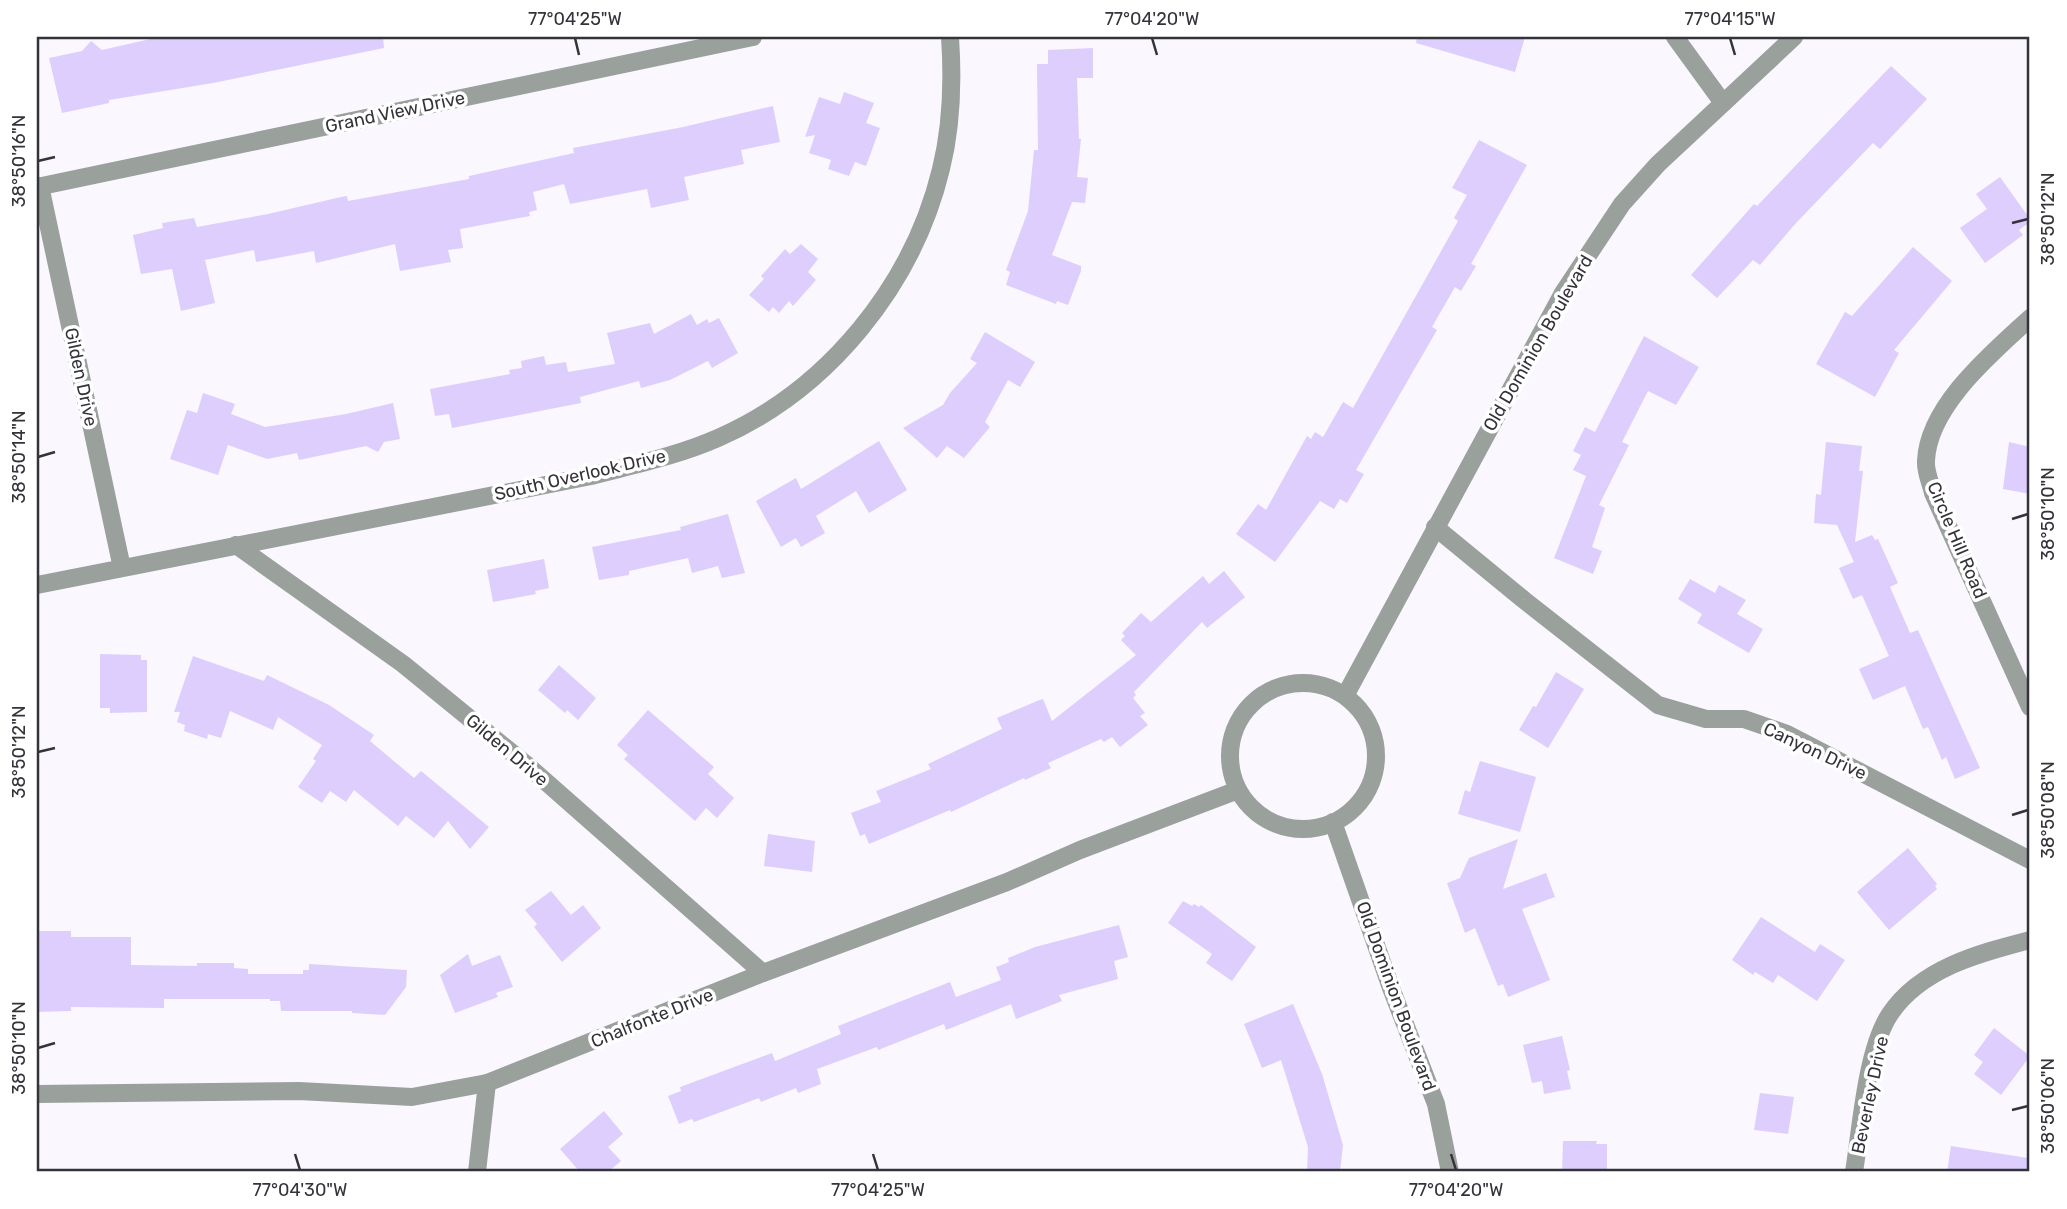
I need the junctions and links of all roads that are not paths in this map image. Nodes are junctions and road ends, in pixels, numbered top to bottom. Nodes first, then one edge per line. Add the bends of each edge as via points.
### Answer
1 (753, 37) edge
2 (950, 37) edge
3 (1675, 37) edge
4 (1794, 37) edge
5 (1723, 103) junction
6 (39, 186) edge
7 (2030, 318) edge
8 (1435, 527) junction
9 (236, 545) junction
10 (122, 568) junction
11 (37, 585) edge
12 (1345, 696) junction
13 (2030, 707) edge
14 (1238, 790) junction
15 (1333, 822) junction
16 (2030, 860) edge
17 (2030, 940) edge
18 (763, 973) junction
19 (487, 1083) junction
20 (37, 1094) edge
21 (477, 1172) edge
22 (1450, 1172) edge
23 (1854, 1172) edge

1 - 6 street, Grand View Drive
2 - 9 street, South Overlook Drive via 950,119 941,170 907,259 849,342 813,378 780,402 718,438 666,457 591,476
3 - 5 street
4 - 5 street, Old Dominion Boulevard
5 - 8 street, Old Dominion Boulevard via 1622,204 1563,293
6 - 10 street, Gilden Drive
7 - 13 street, Circle Hill Road via 1972,374 1942,412 1926,462 1933,493
8 - 12 street, Old Dominion Boulevard
8 - 16 street, Canyon Drive via 1658,705 1706,719 1744,719 1787,734
9 - 10 street, South Overlook Drive
9 - 18 street, Gilden Drive via 402,663 528,765
10 - 11 street, South Overlook Drive
12 - 14 street via 1322,685 1298,683 1274,689 1253,703 1238,723 1230,747
12 - 15 street via 1363,713 1374,736 1377,761 1372,783 1360,803
14 - 15 street via 1254,811 1274,824 1297,829
14 - 18 street, Chalfonte Drive
15 - 22 street, Old Dominion Boulevard via 1436,1104
17 - 23 street, Beverley Drive via 1983,952 1936,972 1890,1015 1876,1043
18 - 19 street, Chalfonte Drive
19 - 20 street, Chalfonte Drive via 412,1097 299,1091
19 - 21 street

